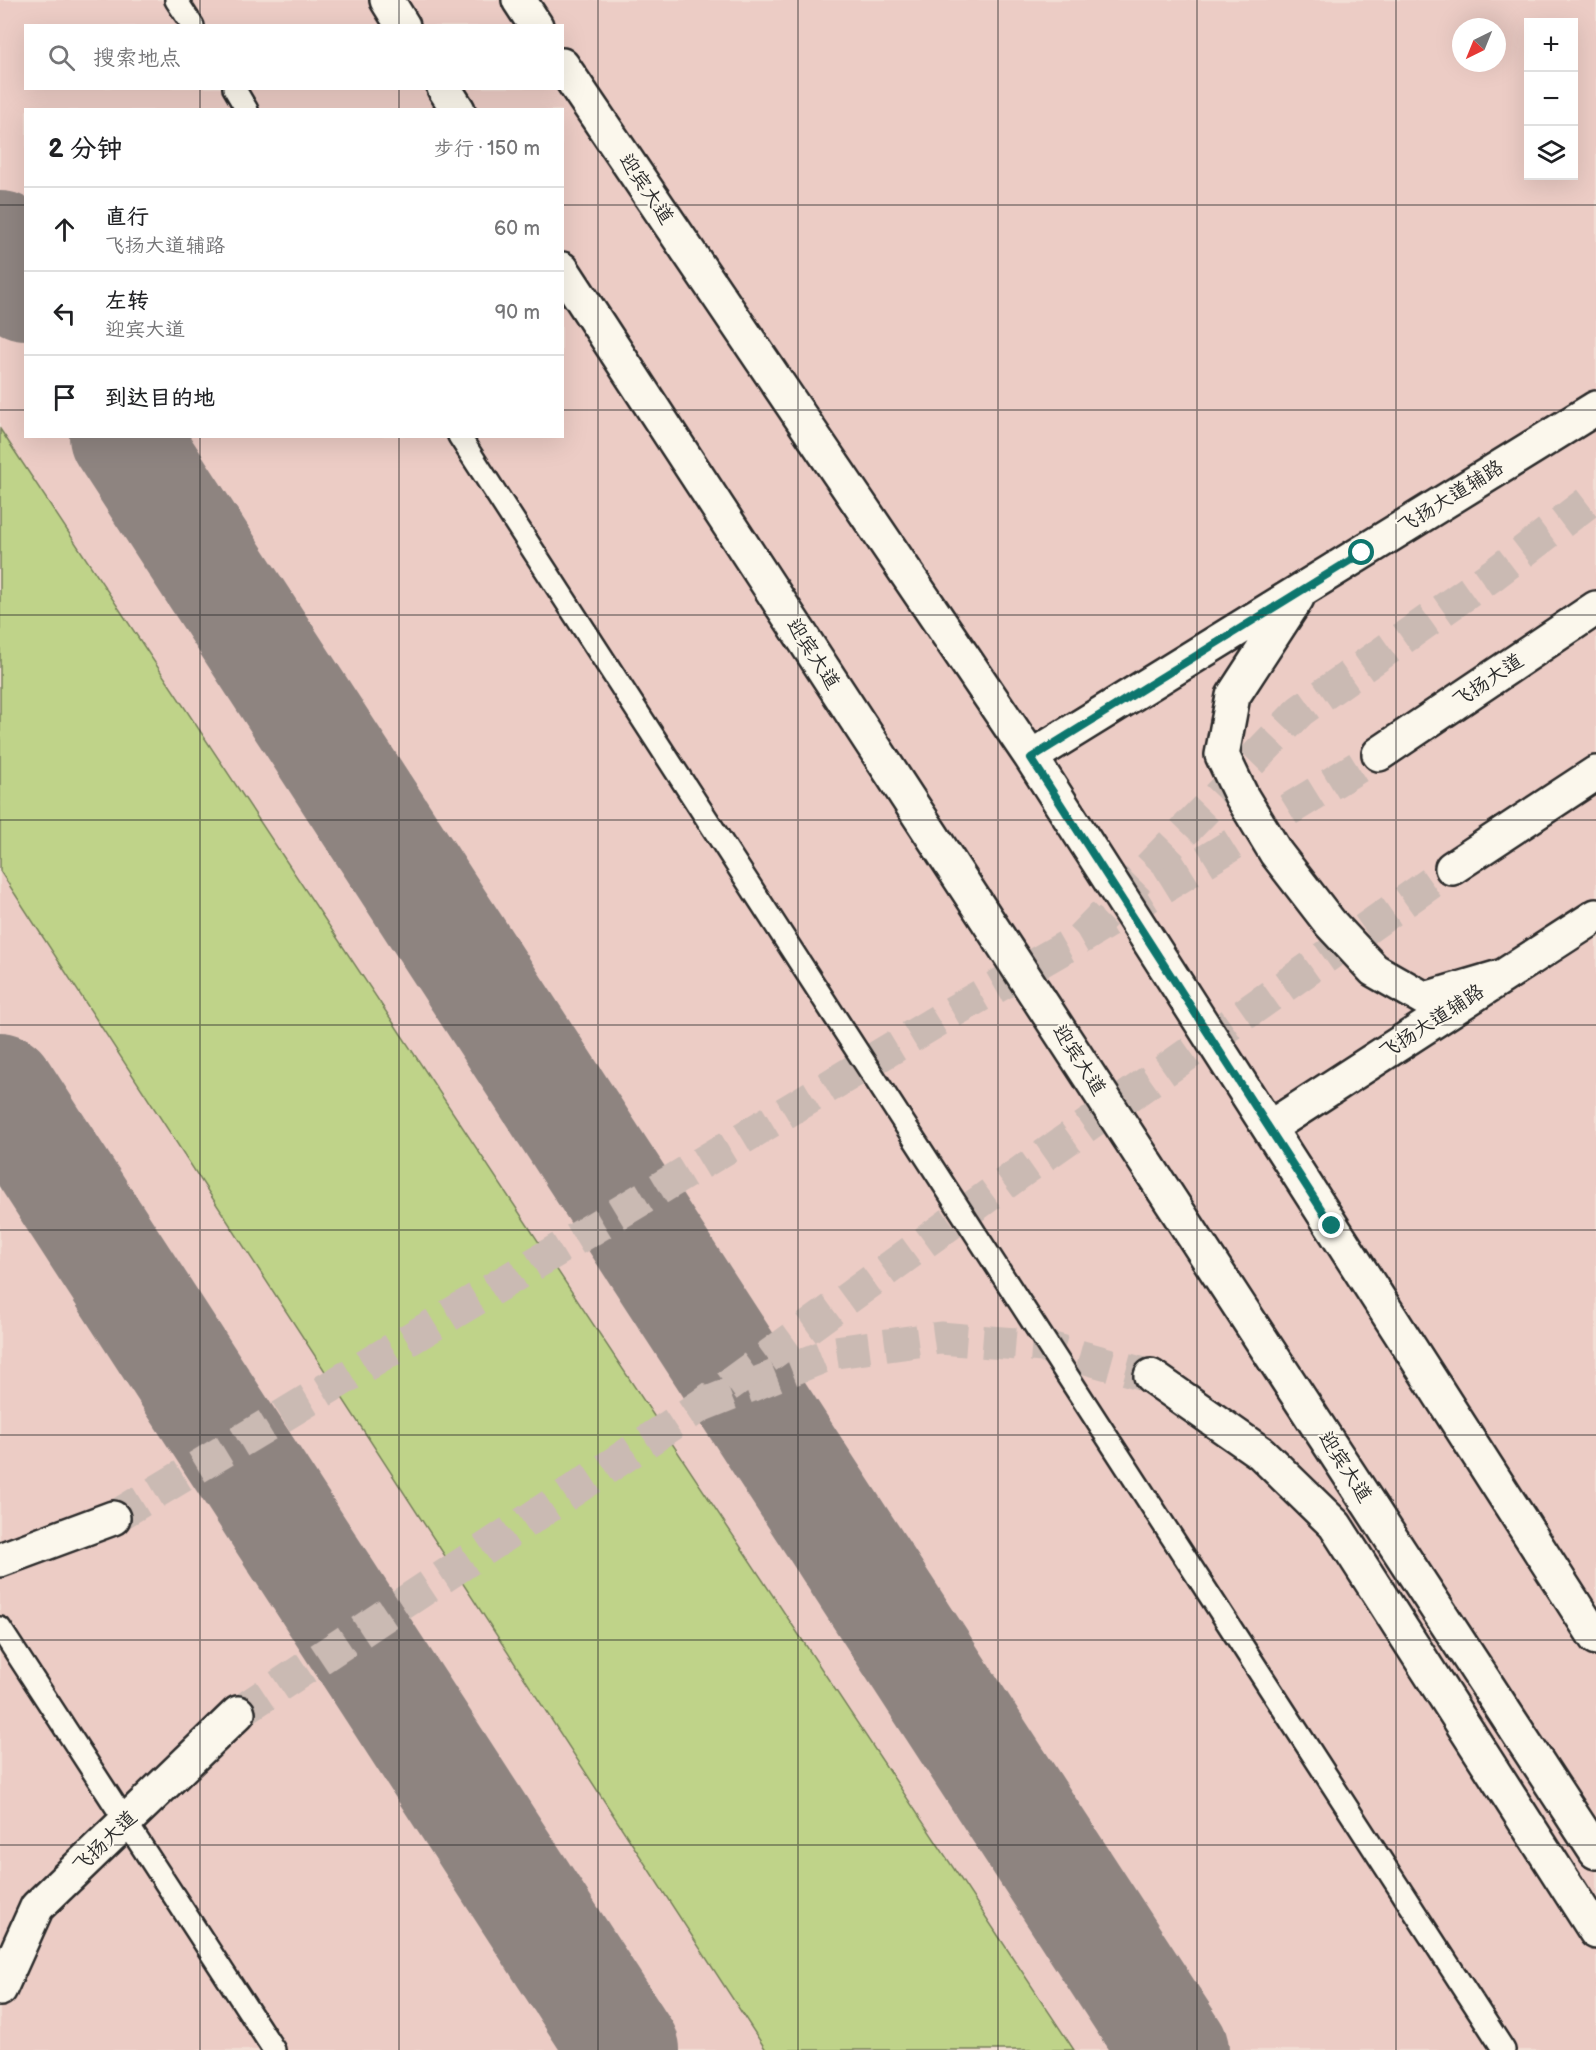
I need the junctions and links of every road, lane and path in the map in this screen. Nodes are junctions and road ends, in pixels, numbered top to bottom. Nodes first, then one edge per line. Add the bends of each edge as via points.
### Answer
1 (176, 0) edge
2 (387, 0) edge
3 (519, 0) edge
4 (192, 24) edge
5 (402, 24) edge
6 (535, 24) edge
7 (564, 68) edge
8 (235, 90) edge
9 (445, 90) edge
10 (246, 108) edge
11 (457, 108) edge
12 (564, 272) edge
13 (1596, 408) edge
14 (460, 438) edge
15 (1303, 589) junction
16 (1596, 608) edge
17 (1379, 754) tunnel mouth
18 (1031, 758) junction
19 (1596, 773) edge
20 (1452, 868) tunnel mouth
21 (1596, 916) edge
22 (1503, 976) junction
23 (1269, 1128) junction
24 (1151, 1376) tunnel mouth
25 (113, 1518) tunnel mouth
26 (0, 1560) edge
27 (0, 1628) edge
28 (1596, 1638) edge
29 (238, 1713) tunnel mouth
30 (1596, 1852) edge
31 (1596, 1932) edge
32 (0, 1989) edge
33 (274, 2050) edge
34 (1504, 2050) edge

1 - 4 lane
2 - 5 main road
3 - 6 main road
7 - 18 main road, 迎宾大道
8 - 10 lane
9 - 11 main road
12 - 30 main road, 迎宾大道
13 - 15 main road, 飞扬大道辅路
14 - 34 lane
15 - 18 main road, 飞扬大道辅路
15 - 22 main road via 1233,696 1222,755 1242,797 1276,853 1330,923 1374,970 1425,999
16 - 17 main road, 飞扬大道
18 - 23 main road, 迎宾大道
19 - 20 main road
21 - 22 main road, 飞扬大道辅路
22 - 23 main road, 飞扬大道辅路
23 - 28 main road, 迎宾大道
24 - 31 main road via 1261,1453 1335,1525
25 - 26 main road
27 - 33 lane
29 - 32 main road, 飞扬大道 via 37,1908

